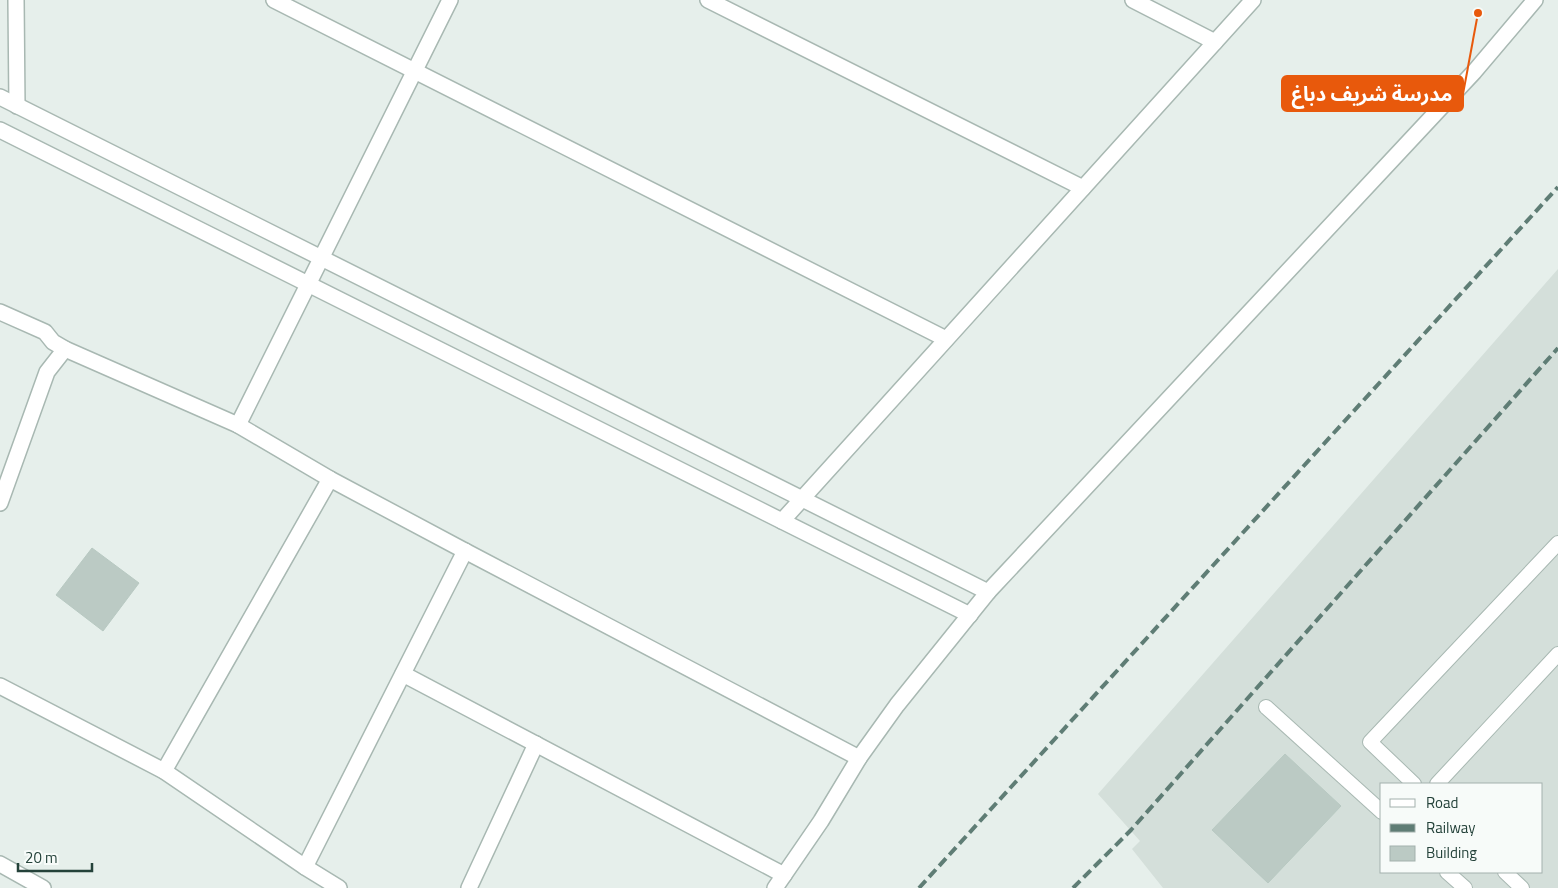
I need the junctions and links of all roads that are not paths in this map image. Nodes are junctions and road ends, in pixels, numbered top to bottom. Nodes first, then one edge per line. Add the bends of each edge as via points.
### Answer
1 (16, 0) edge
2 (274, 0) edge
3 (450, 0) edge
4 (708, 0) edge
5 (1132, 0) edge
6 (1253, 0) edge
7 (1535, 0) edge
8 (1215, 42) junction
9 (414, 70) junction
10 (0, 97) edge
11 (17, 106) junction
12 (0, 130) edge
13 (1083, 188) junction
14 (320, 258) junction
15 (308, 283) junction
16 (0, 312) edge
17 (946, 339) junction
18 (65, 349) junction
19 (238, 425) junction
20 (330, 479) junction
21 (802, 499) junction
22 (0, 502) edge
23 (782, 521) junction
24 (1558, 543) edge
25 (465, 551) junction
26 (988, 592) junction
27 (970, 615) junction
28 (1558, 654) edge
29 (403, 674) junction
30 (0, 686) edge
31 (1266, 706) dead end
32 (536, 744) junction
33 (859, 758) junction
34 (164, 771) junction
35 (1413, 783) edge
36 (1438, 783) edge
37 (1380, 810) edge
38 (0, 864) edge
39 (305, 867) junction
40 (1448, 873) edge
41 (1506, 873) edge
42 (784, 875) junction
43 (43, 888) edge
44 (339, 888) edge
45 (469, 888) edge
46 (775, 888) edge
47 (1465, 888) edge
48 (1522, 888) edge

1 - 11 street
2 - 9 street
3 - 9 street
4 - 13 street
5 - 8 street
6 - 8 street
7 - 26 street via 1468,78
8 - 13 street
9 - 14 street
9 - 17 street
10 - 11 street
11 - 14 street
12 - 15 street
13 - 17 street
14 - 15 street
14 - 21 street
15 - 19 street
15 - 23 street
16 - 18 street via 45,332
17 - 21 street
18 - 19 street
18 - 22 street via 47,372
19 - 20 street
20 - 25 street
20 - 34 street
21 - 23 street
21 - 26 street
23 - 27 street
24 - 35 lane via 1370,742
25 - 29 street
25 - 33 street
26 - 27 street
27 - 33 street
28 - 36 lane
29 - 32 street
29 - 39 street
30 - 34 street
31 - 37 lane
32 - 42 street
32 - 45 street
33 - 42 street
34 - 39 street
38 - 43 street
39 - 44 street
40 - 47 lane
41 - 48 lane
42 - 46 street

